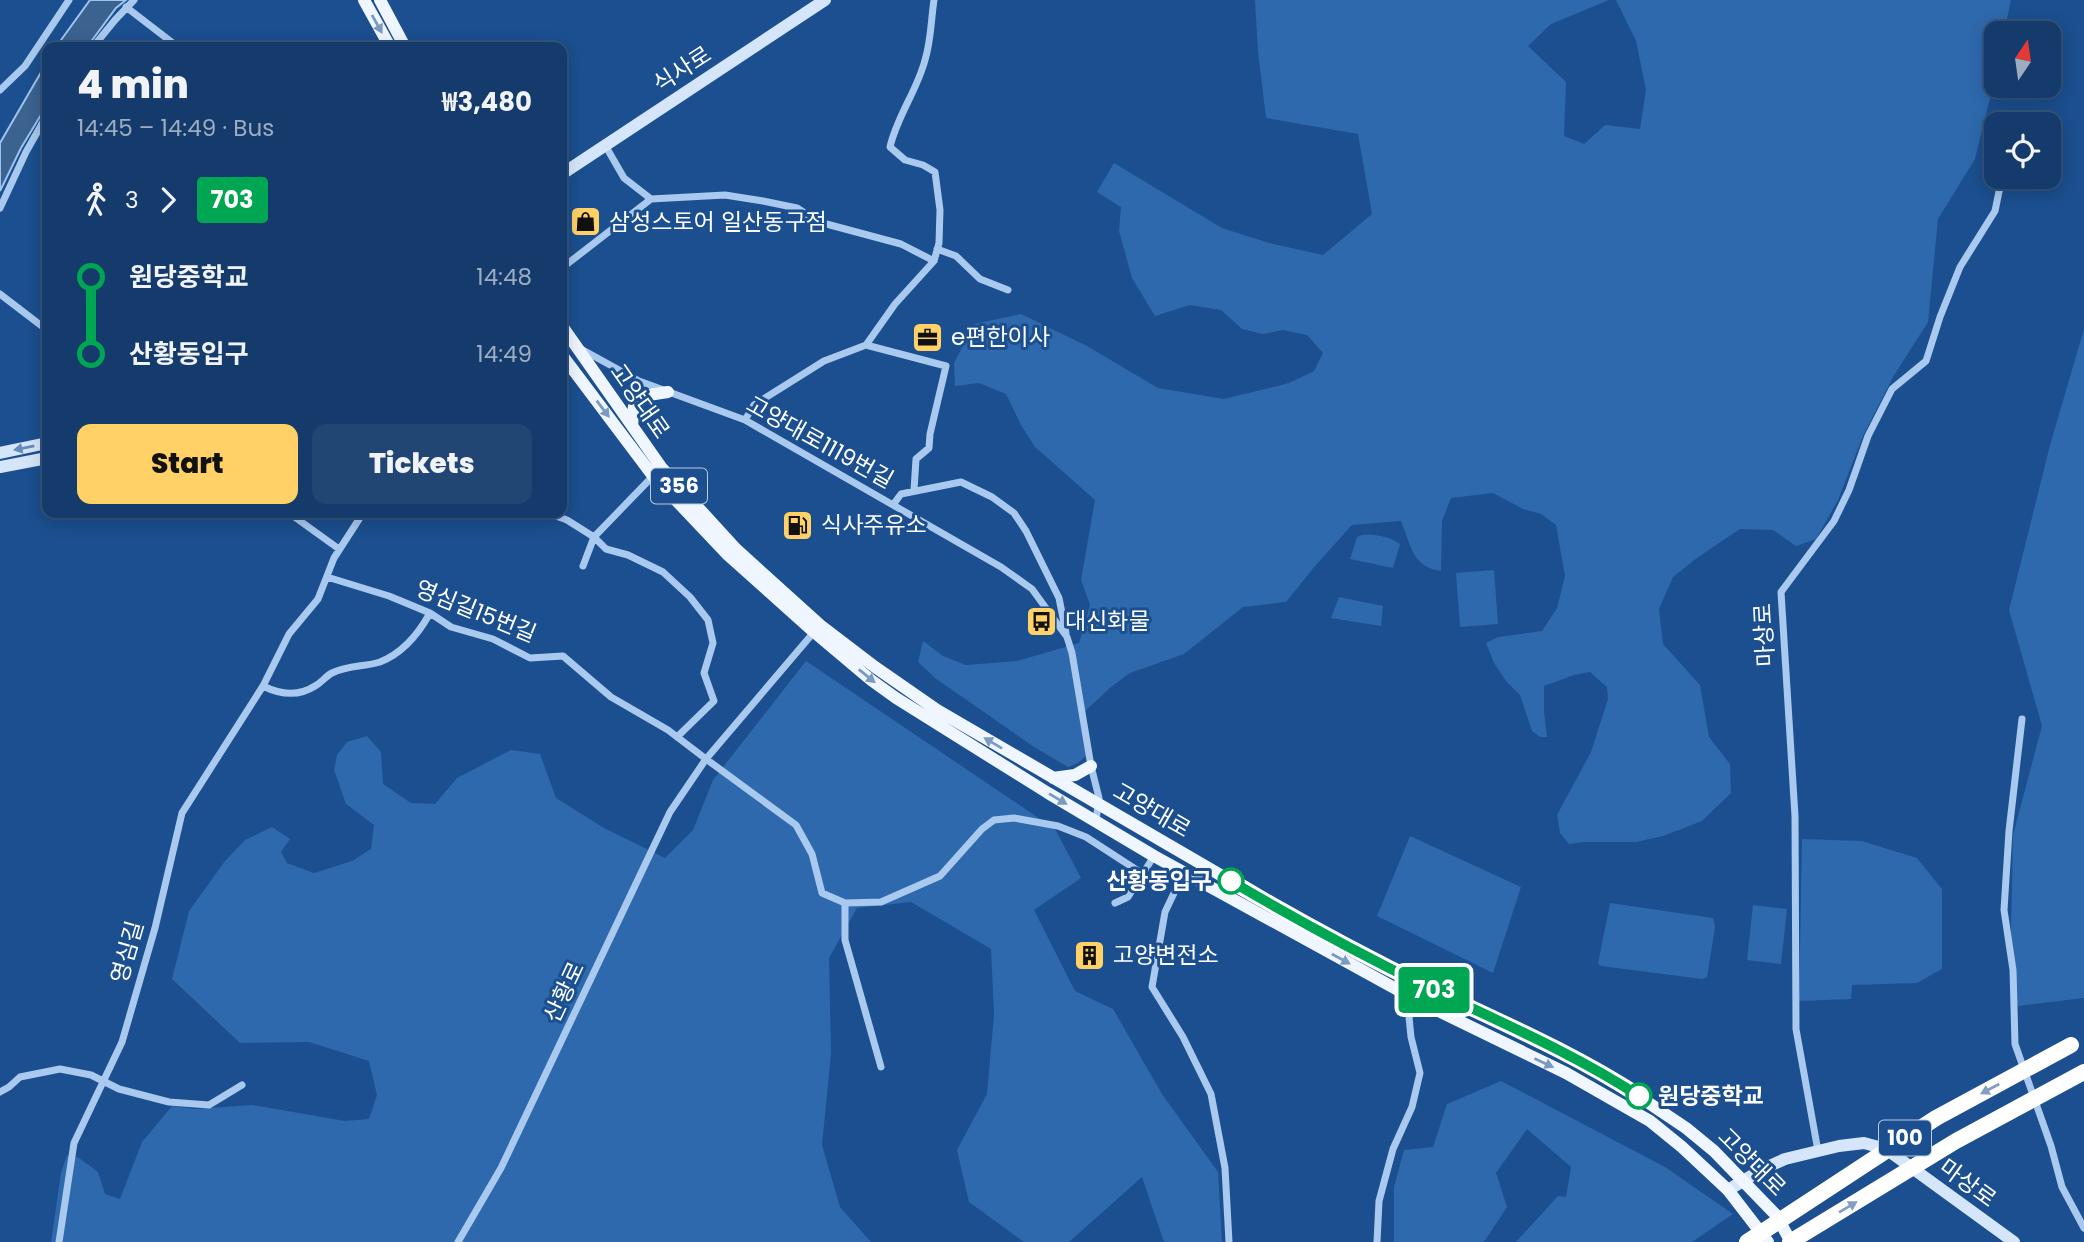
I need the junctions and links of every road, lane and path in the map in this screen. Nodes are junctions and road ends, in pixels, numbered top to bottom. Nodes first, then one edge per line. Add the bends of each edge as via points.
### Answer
1 (69, 0) edge
2 (134, 0) edge
3 (364, 0) edge
4 (380, 0) edge
5 (825, 0) edge
6 (934, 0) edge
7 (126, 7) junction
8 (97, 42) edge
9 (172, 42) edge
10 (387, 42) edge
11 (402, 42) edge
12 (0, 90) edge
13 (42, 124) edge
14 (605, 145) junction
15 (567, 171) edge
16 (2000, 189) edge
17 (650, 199) junction
18 (0, 208) edge
19 (937, 249) junction
20 (934, 261) junction
21 (567, 264) edge
22 (1008, 290) dead end
23 (0, 294) edge
24 (42, 326) edge
25 (568, 343) edge
26 (866, 345) junction
27 (567, 360) edge
28 (668, 392) junction
29 (745, 420) junction
30 (632, 426) junction
31 (42, 444) edge
32 (0, 453) edge
33 (42, 459) edge
34 (0, 467) edge
35 (653, 476) junction
36 (914, 490) junction
37 (893, 505) junction
38 (296, 518) edge
39 (360, 518) edge
40 (562, 518) edge
41 (594, 537) junction
42 (339, 549) junction
43 (583, 566) dead end
44 (327, 577) junction
45 (430, 613) junction
46 (814, 632) junction
47 (1067, 637) junction
48 (263, 686) junction
49 (2022, 719) dead end
50 (677, 737) junction
51 (706, 759) junction
52 (1091, 766) junction
53 (1052, 778) junction
54 (1098, 803) junction
55 (1096, 821) junction
56 (1154, 856) junction
57 (1184, 872) junction
58 (1143, 874) junction
59 (845, 903) junction
60 (1115, 903) dead end
61 (1418, 1001) junction
62 (2071, 1045) dead end
63 (881, 1067) dead end
64 (2084, 1072) edge
65 (102, 1082) junction
66 (242, 1085) dead end
67 (0, 1092) edge
68 (1818, 1151) junction
69 (1743, 1181) junction
70 (1728, 1190) junction
71 (2084, 1228) edge
72 (59, 1242) edge
73 (458, 1242) edge
74 (1229, 1242) edge
75 (1377, 1242) edge
76 (1747, 1242) edge
77 (1768, 1242) edge
78 (1791, 1242) edge
79 (2014, 1242) edge

1 - 12 street via 25,66
2 - 7 street
3 -> 10 main road
4 - 11 main road
5 - 14 street, 식사로
6 - 19 street via 925,60 890,147 905,160 935,172 940,210
7 - 8 street
7 - 9 street
13 - 18 street
14 - 15 street, 식사로
14 - 17 street via 624,178
16 - 68 street, 마상로 via 1995,211 1961,267 1926,361 1892,389 1834,521 1781,592 1795,816 1796,1029
17 - 20 street via 725,195 797,208 819,222 901,244
17 - 21 street
19 - 20 street
19 - 22 street via 956,256 980,279
20 - 26 street
23 - 24 street
25 - 28 street, 고양대로1119번길
25 - 30 main road, 고양대로 / 356
26 - 29 street via 824,361 754,405
26 - 36 street via 946,366 929,448 916,458
27 -> 35 main road, 고양대로 / 356
28 - 29 street, 고양대로1119번길
28 - 30 main road via 642,396 634,406
29 - 37 street, 고양대로1119번길
53 -> 30 main road, 고양대로 / 356 via 937,710 820,625 736,549 661,467
31 -> 32 street
33 - 34 street
35 - 41 street
35 - 46 main road, 고양대로 / 356 via 728,555
36 - 37 street, 고양대로1119번길 via 901,494
36 - 47 street, 고양대로1119번길 via 961,482 992,496 1014,513 1059,598
37 - 47 street, 고양대로1119번길 via 1032,589
38 - 42 street
39 - 42 street, 영심길
40 - 41 street
41 - 43 street
41 - 50 street via 606,549 663,572 708,620 713,643 704,673 714,701
42 - 44 street, 영심길
44 - 45 street, 영심길15번길
44 - 48 street, 영심길 via 318,599 289,634
45 - 48 street via 419,634 380,662 331,673 297,695
45 - 50 street, 영심길15번길 via 530,658 563,656 611,697
46 - 51 street, 산황로
46 -> 55 main road, 고양대로 / 356 via 897,698
47 - 52 street, 고양대로1119번길
48 - 65 street, 영심길 via 182,813 122,1042
49 - 71 street via 2004,910 2013,970 2015,1044 2062,1187
50 - 51 street, 영심길15번길
51 - 59 street via 796,825 812,854 822,893
51 - 73 street, 산황로 via 670,812 501,1168
52 - 53 main road via 1075,775
52 - 54 street, 고양대로1119번길
53 - 54 main road, 고양대로 / 356
54 - 55 street, 고양대로1119번길
54 - 69 main road, 고양대로 / 356 via 1291,916 1598,1070 1686,1128
55 - 56 main road, 고양대로 / 356
56 - 57 main road, 고양대로 / 356
56 - 58 street, 고양대로
57 -> 61 main road, 고양대로 / 356
57 - 74 street, 고양대로 via 1165,912 1152,987 1211,1094 1226,1168
58 - 59 street via 1086,837 1014,818 994,820 982,829 940,876 881,902
58 - 60 street, 고양대로 via 1128,897
59 - 63 street via 845,940
61 -> 70 main road, 고양대로 / 356 via 1566,1073 1650,1121
61 - 75 street via 1409,1017 1420,1073 1379,1201
62 -> 76 highway, 100, bridge via 1936,1118
78 -> 64 highway, 100, bridge via 1956,1141
65 - 66 street via 169,1102 209,1105
65 - 67 street via 60,1069 20,1077
65 - 72 street, 영심길 via 74,1143
68 - 69 street, 마상로 via 1786,1159
68 - 79 street, 마상로 via 1864,1143 1886,1149
69 - 70 street, 마상로
69 - 78 main road, 고양대로 / 356 via 1776,1215
70 - 77 main road, 고양대로 / 356

